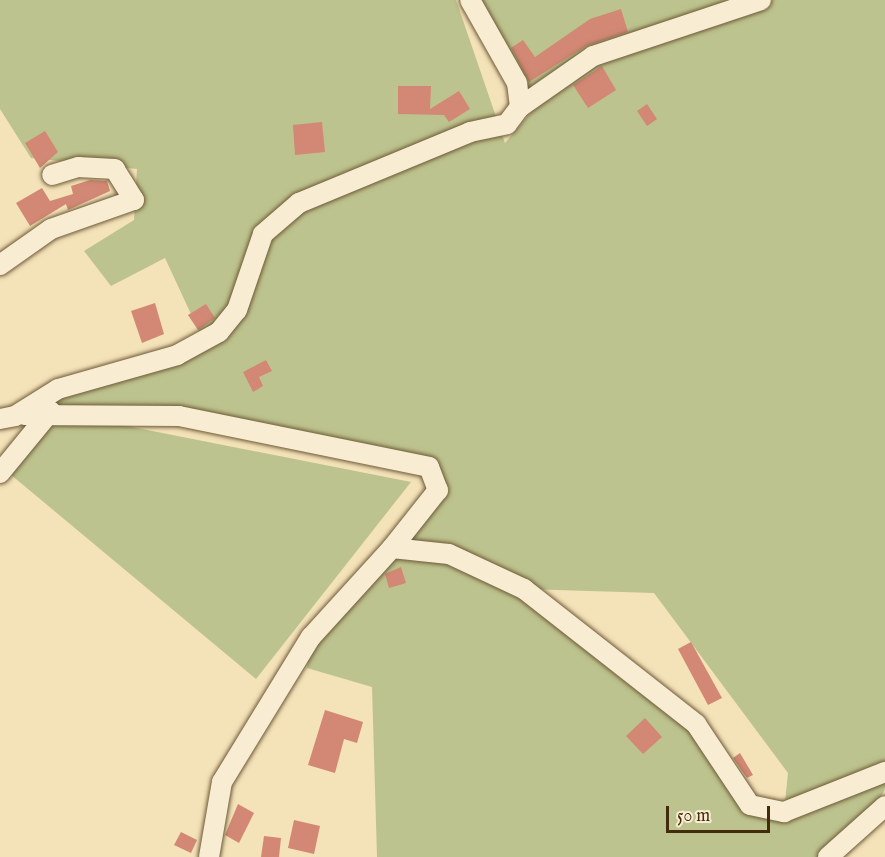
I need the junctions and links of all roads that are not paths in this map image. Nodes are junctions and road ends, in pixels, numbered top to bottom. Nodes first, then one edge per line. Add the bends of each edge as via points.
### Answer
1 (470, 0) edge
2 (761, 0) edge
3 (520, 107) junction
4 (52, 175) dead end
5 (0, 266) edge
6 (51, 411) junction
7 (8, 418) edge
8 (0, 473) edge
9 (392, 548) junction
10 (885, 772) edge
11 (885, 806) edge
12 (209, 857) edge
13 (828, 857) edge

1 - 3 street via 517,83
2 - 3 street via 593,56
3 - 7 street via 507,124 470,132 299,203 263,234 237,310 219,332 177,355 58,389
4 - 5 street via 78,167 115,169 134,200 51,229
6 - 7 street
6 - 8 street
6 - 9 street via 179,416 429,467 438,490
9 - 10 street via 450,554 524,589 696,724 750,805 784,812
9 - 12 street via 311,637 222,782
11 - 13 street

